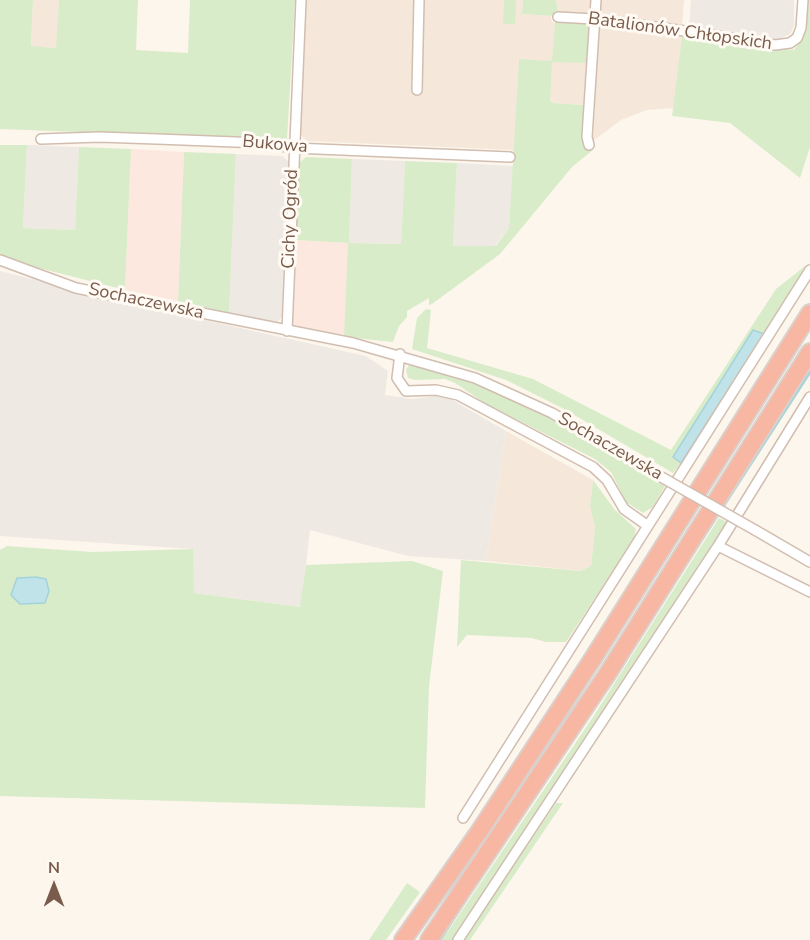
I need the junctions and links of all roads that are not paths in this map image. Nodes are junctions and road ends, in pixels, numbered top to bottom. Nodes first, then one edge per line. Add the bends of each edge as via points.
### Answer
1 (301, 0) edge
2 (419, 0) edge
3 (596, 0) edge
4 (803, 0) edge
5 (558, 17) dead end
6 (594, 19) junction
7 (417, 90) dead end
8 (41, 139) dead end
9 (590, 145) dead end
10 (294, 148) junction
11 (510, 157) dead end
12 (0, 260) edge
13 (810, 270) edge
14 (810, 313) edge
15 (287, 331) junction
16 (810, 352) edge
17 (400, 354) junction
18 (810, 397) edge
19 (648, 526) junction
20 (718, 546) junction
21 (810, 562) edge
22 (810, 592) edge
23 (463, 818) dead end
24 (403, 940) edge
25 (429, 940) edge
26 (458, 940) edge

1 - 10 street, Cichy Ogród
2 - 7 street
3 - 6 street
4 - 6 street, Batalionów Chłopskich via 797,38 782,45
5 - 6 street, Batalionów Chłopskich
6 - 9 street via 587,137
8 - 10 street, Bukowa via 122,137
10 - 11 street, Bukowa
10 - 15 street, Cichy Ogród
12 - 15 street, Sochaczewska via 76,288
13 - 19 street
14 - 24 highway via 592,660
15 - 17 street, Sochaczewska
16 - 25 highway via 609,673
17 - 19 street, Sochaczewska via 397,378 406,391 436,390 459,395 593,466 607,480 624,509
17 - 21 street, Sochaczewska, bridge via 517,395
18 - 20 street
19 - 23 street
20 - 22 street
20 - 26 street

